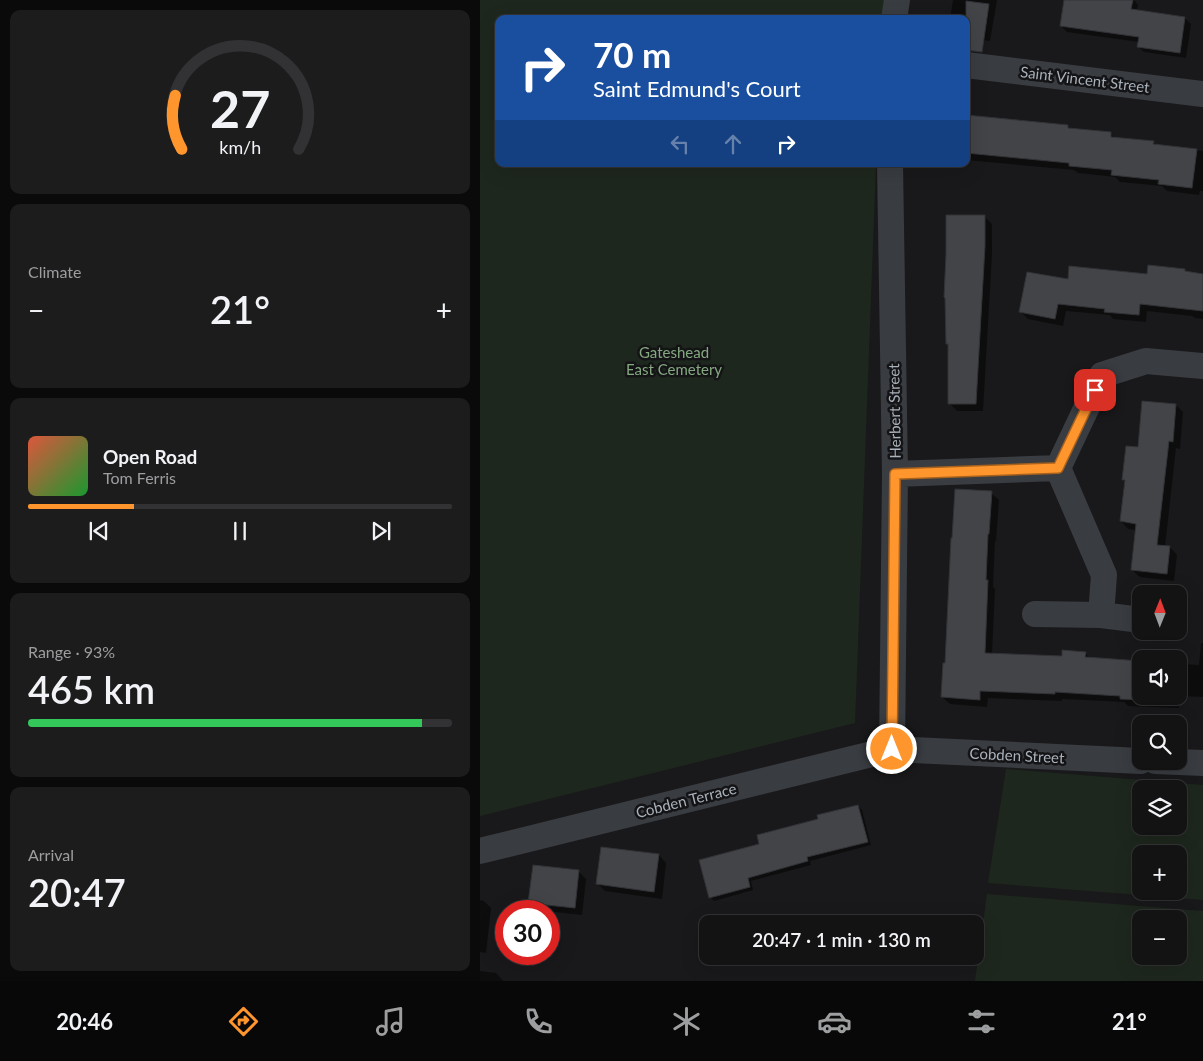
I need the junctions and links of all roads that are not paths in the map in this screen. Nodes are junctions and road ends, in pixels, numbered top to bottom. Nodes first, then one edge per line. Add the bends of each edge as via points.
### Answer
1 (897, 0) edge
2 (895, 15) edge
3 (970, 65) edge
4 (1203, 94) edge
5 (890, 167) edge
6 (1203, 366) edge
7 (1058, 468) junction
8 (895, 474) junction
9 (1035, 614) dead end
10 (1101, 615) junction
11 (1132, 619) edge
12 (892, 749) junction
13 (1132, 761) edge
14 (1187, 763) edge
15 (1203, 764) edge
16 (480, 851) edge

1 - 2 street
3 - 4 street, Saint Vincent Street
5 - 8 street, Herbert Street
6 - 7 street via 1146,361 1102,375
7 - 8 street
7 - 10 street via 1104,575
8 - 12 street, Herbert Street
9 - 10 street
10 - 11 street
12 - 13 street, Cobden Street
12 - 16 street, Cobden Terrace
14 - 15 street

